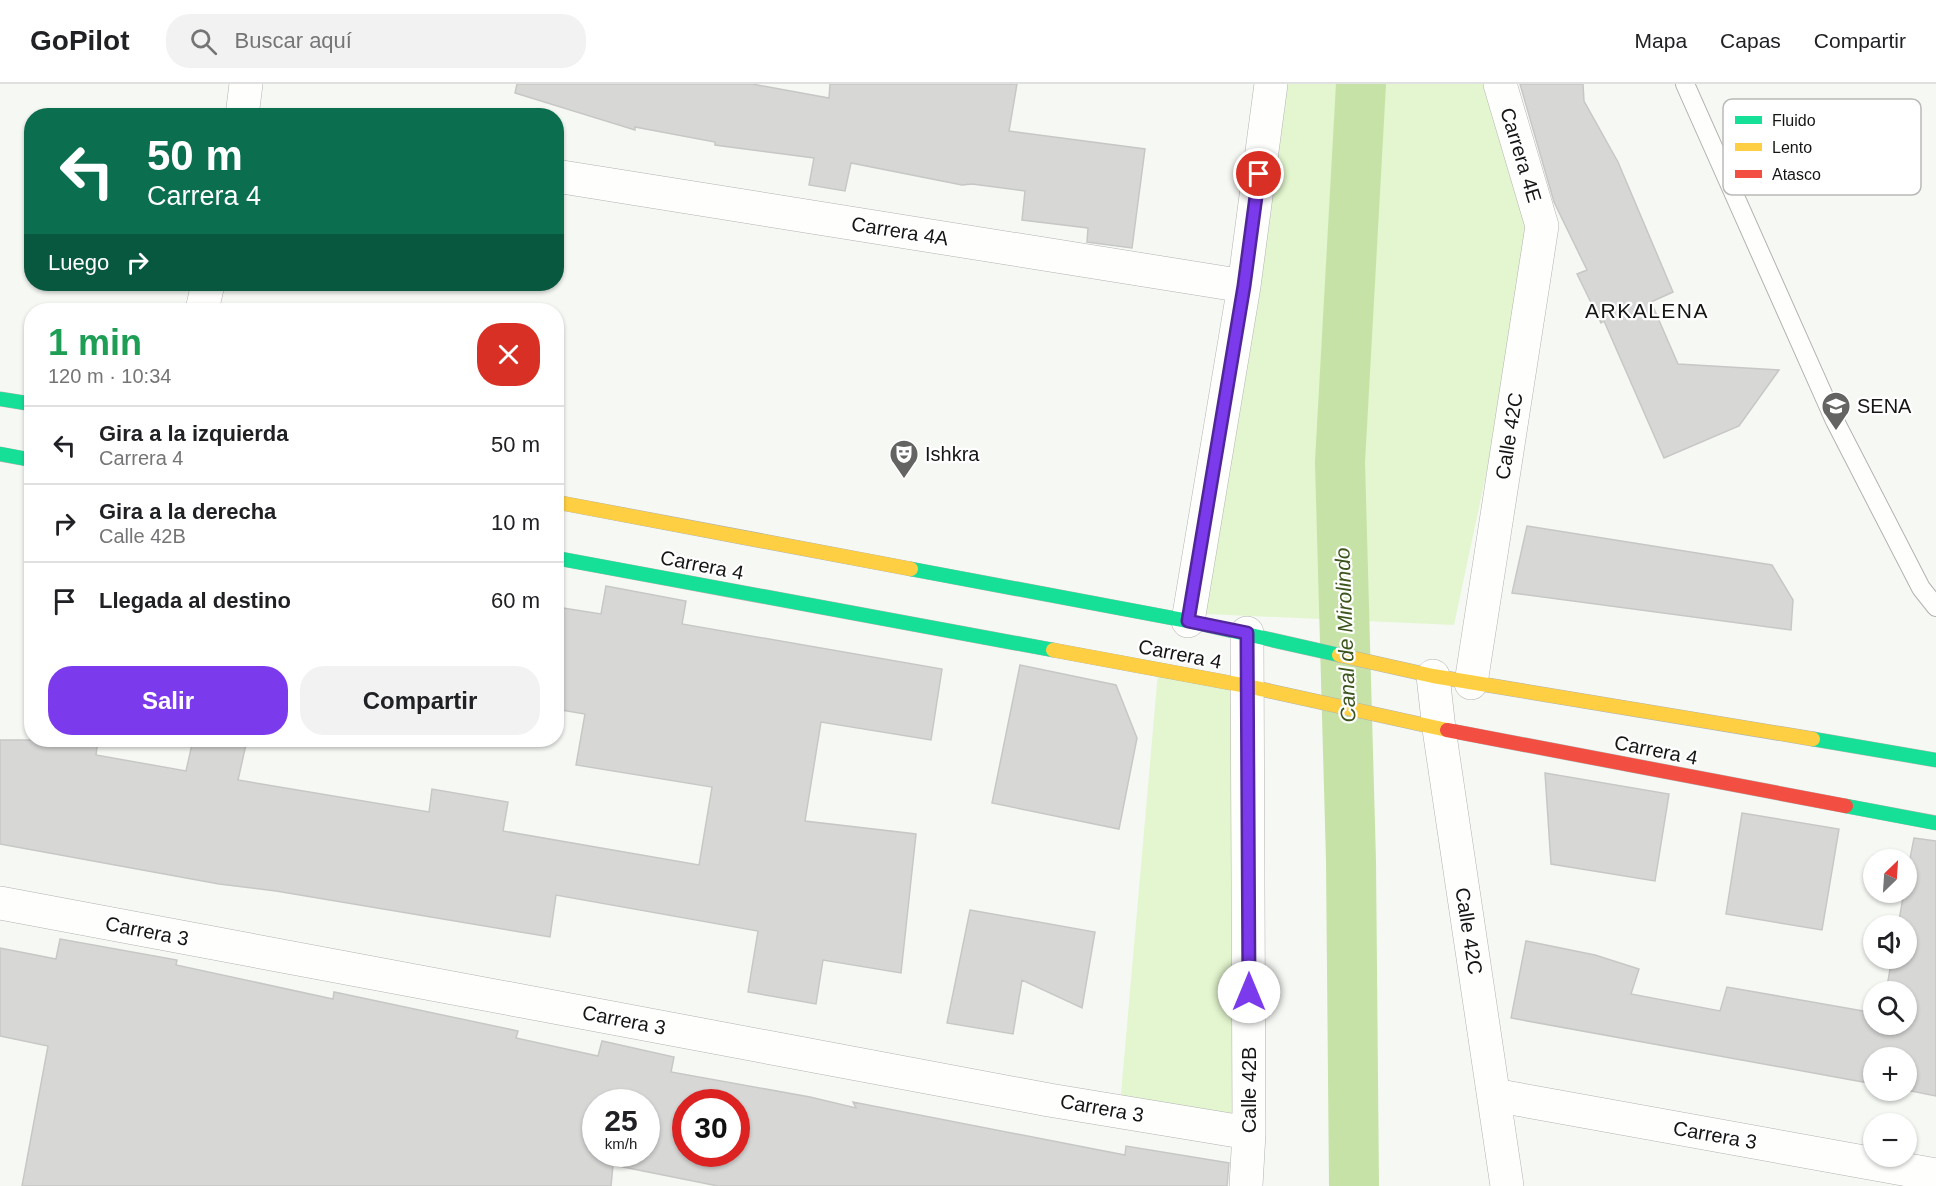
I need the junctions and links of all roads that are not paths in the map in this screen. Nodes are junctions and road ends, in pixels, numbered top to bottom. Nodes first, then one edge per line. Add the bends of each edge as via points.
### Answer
1 (246, 84) edge
2 (1271, 84) edge
3 (1500, 84) edge
4 (1684, 84) edge
5 (243, 108) edge
6 (1723, 171) edge
7 (564, 177) edge
8 (1734, 195) edge
9 (1542, 226) joint
10 (1244, 286) junction
11 (0, 399) edge
12 (24, 403) edge
13 (0, 454) edge
14 (24, 458) edge
15 (564, 504) edge
16 (564, 559) edge
17 (1936, 608) edge
18 (1188, 621) junction
19 (1247, 633) junction
20 (1423, 674) junction
21 (1472, 683) junction
22 (1247, 686) junction
23 (1439, 729) junction
24 (1936, 760) edge
25 (1936, 823) edge
26 (0, 903) edge
27 (1494, 1095) junction
28 (1249, 1133) junction
29 (1936, 1175) edge
30 (1245, 1186) edge
31 (1507, 1186) edge

1 - 5 street
2 - 10 street
3 - 9 street, Carrera 4E
4 - 6 lane
7 - 10 street, Carrera 4A
8 - 17 lane via 1835,421 1921,588
9 - 21 street, Calle 42C
10 - 18 street
11 - 12 main road
13 - 14 main road
15 - 18 main road, Carrera 4
16 - 22 main road, Carrera 4
18 - 19 main road, Carrera 4
19 - 20 main road, Carrera 4
19 - 22 street, Calle 42B
20 - 21 main road, Carrera 4
20 - 23 street, Calle 42C
21 - 24 main road, Carrera 4
22 - 23 main road, Carrera 4
22 - 28 street, Calle 42B
23 - 25 main road, Carrera 4
23 - 27 street, Calle 42C
26 - 28 street, Carrera 3
27 - 29 street, Carrera 3
27 - 31 street, Calle 42C
28 - 30 street, Calle 42B

